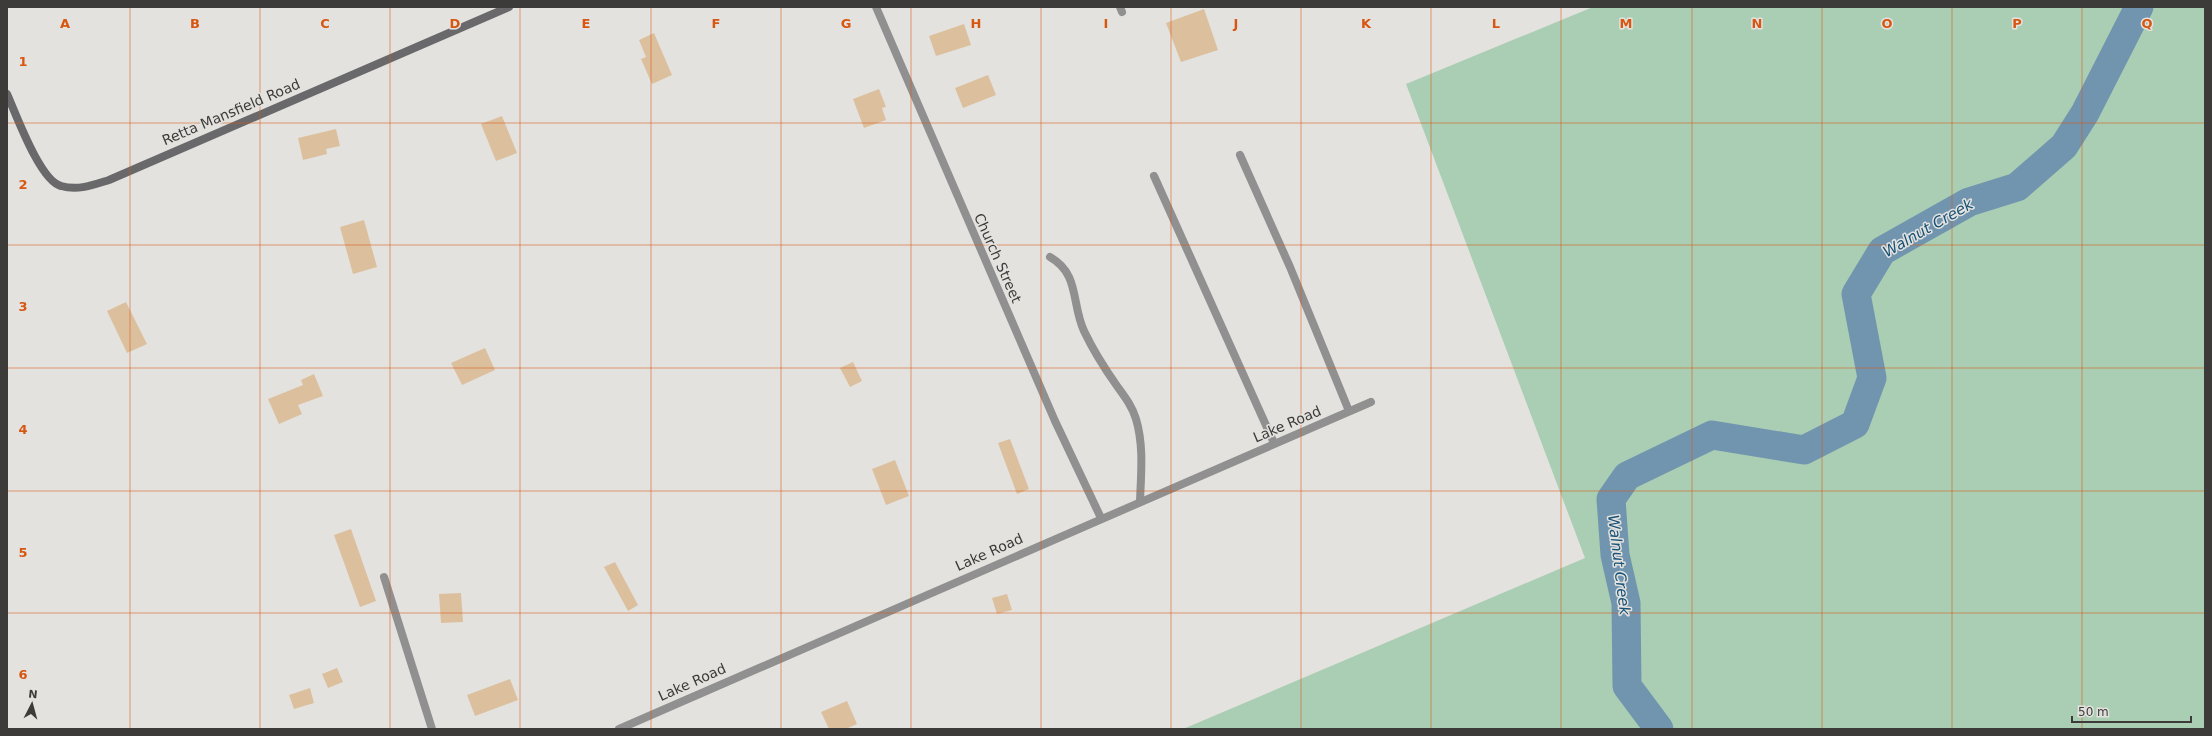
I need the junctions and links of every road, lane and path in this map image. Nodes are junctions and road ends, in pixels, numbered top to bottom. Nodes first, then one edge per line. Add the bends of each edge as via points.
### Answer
1 (509, 7) edge
2 (876, 7) edge
3 (7, 94) edge
4 (1240, 155) dead end
5 (1154, 176) dead end
6 (1050, 257) dead end
7 (1371, 402) dead end
8 (1349, 411) junction
9 (1274, 443) junction
10 (1140, 501) junction
11 (1101, 518) junction
12 (384, 577) dead end
13 (432, 729) edge
14 (619, 729) edge

1 - 3 street, Retta Mansfield Road via 83,189 60,186 49,178 33,153
2 - 11 street, Church Street via 1052,414
4 - 8 street via 1290,267
5 - 9 street
6 - 10 street via 1061,264 1070,277 1084,330 1117,386 1130,402 1140,440
7 - 8 street, Lake Road
8 - 9 street, Lake Road
9 - 10 street, Lake Road
10 - 11 street, Lake Road
11 - 14 street, Lake Road
12 - 13 street

